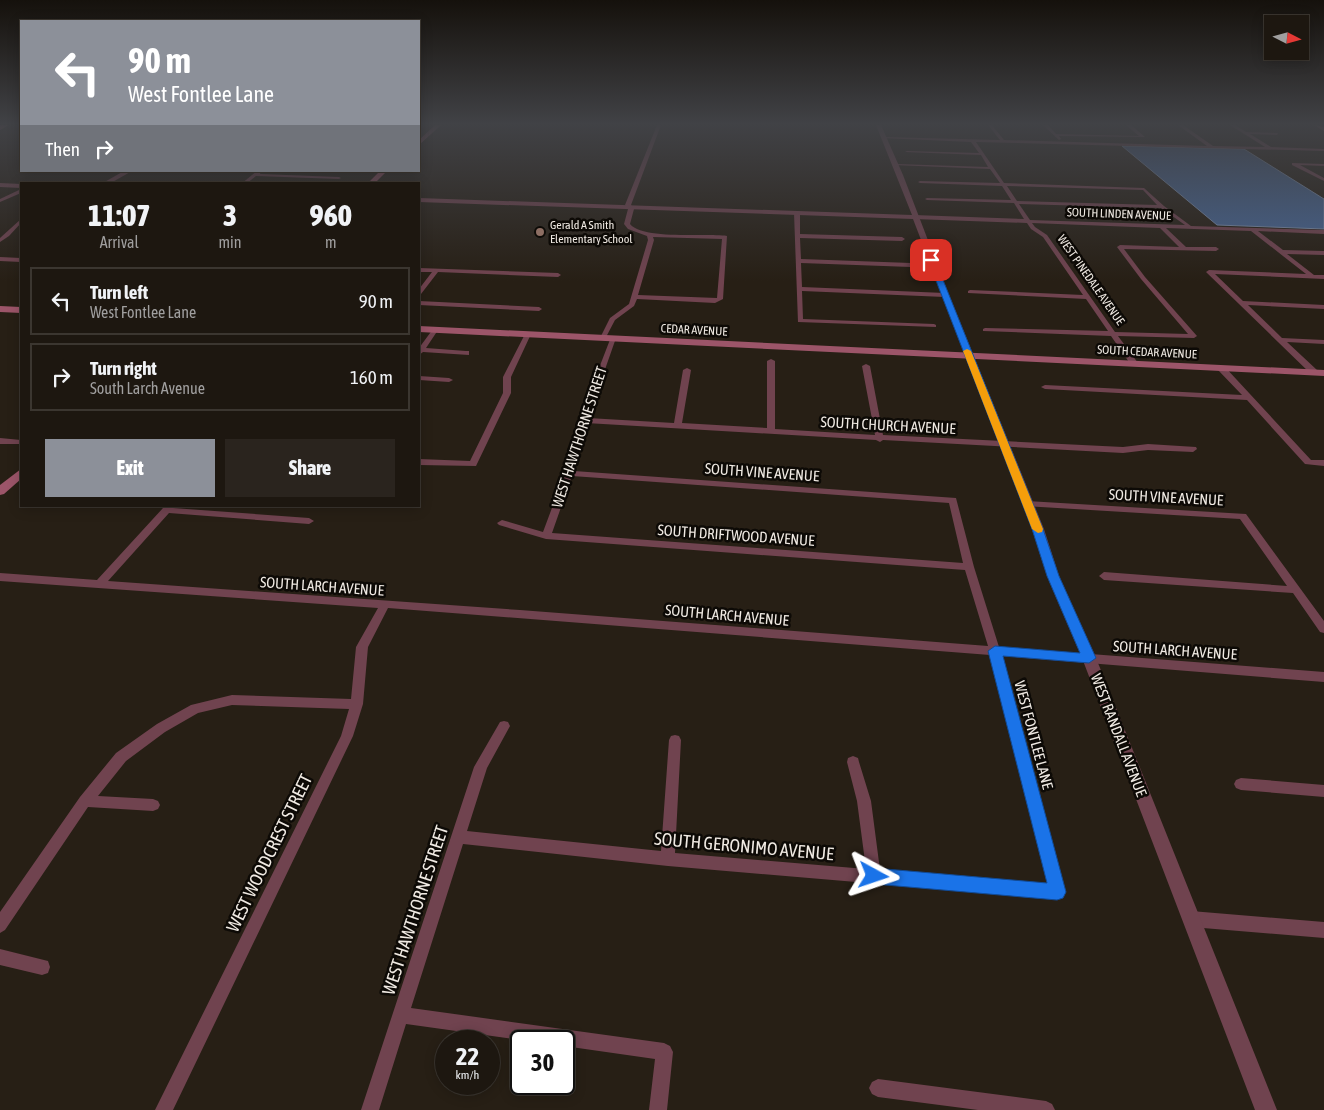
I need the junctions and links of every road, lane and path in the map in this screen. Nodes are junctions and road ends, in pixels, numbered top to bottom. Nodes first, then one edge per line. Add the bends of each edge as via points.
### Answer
1 (305, 177) edge
2 (639, 177) edge
3 (900, 177) edge
4 (999, 177) edge
5 (339, 178) dead end
6 (920, 182) dead end
7 (1004, 184) junction
8 (0, 185) edge
9 (20, 186) edge
10 (20, 191) edge
11 (927, 199) dead end
12 (420, 200) edge
13 (0, 201) edge
14 (1015, 202) junction
15 (629, 207) junction
16 (1162, 207) junction
17 (797, 213) junction
18 (914, 217) junction
19 (1030, 221) junction
20 (20, 222) edge
21 (1161, 226) junction
22 (1190, 227) junction
23 (20, 229) edge
24 (1252, 229) junction
25 (14, 230) junction
26 (1324, 232) edge
27 (650, 235) junction
28 (798, 236) junction
29 (902, 239) dead end
30 (0, 240) edge
31 (1184, 248) junction
32 (1216, 249) dead end
33 (1281, 252) junction
34 (1324, 253) edge
35 (0, 259) edge
36 (20, 260) edge
37 (799, 261) junction
38 (911, 265) dead end
39 (420, 270) edge
40 (437, 270) junction
41 (558, 275) dead end
42 (1313, 277) junction
43 (1324, 277) edge
44 (800, 289) junction
45 (420, 292) edge
46 (970, 292) dead end
47 (945, 295) junction
48 (634, 297) junction
49 (1088, 298) junction
50 (420, 303) edge
51 (1242, 304) junction
52 (1324, 307) edge
53 (0, 309) edge
54 (539, 309) dead end
55 (20, 310) edge
56 (934, 326) dead end
57 (420, 329) edge
58 (435, 330) junction
59 (985, 330) dead end
60 (1113, 333) junction
61 (528, 334) junction
62 (608, 338) junction
63 (1280, 340) junction
64 (1324, 342) edge
65 (420, 350) edge
66 (420, 351) edge
67 (466, 353) dead end
68 (969, 356) junction
69 (771, 361) dead end
70 (1134, 363) junction
71 (866, 366) dead end
72 (1221, 368) junction
73 (687, 370) dead end
74 (1319, 373) edge
75 (420, 378) edge
76 (449, 380) dead end
77 (1045, 388) dead end
78 (1247, 398) junction
79 (582, 420) junction
80 (678, 425) junction
81 (771, 432) junction
82 (880, 439) junction
83 (0, 441) edge
84 (20, 442) edge
85 (1003, 444) junction
86 (1193, 449) dead end
87 (420, 462) edge
88 (1324, 463) edge
89 (568, 473) junction
90 (20, 474) edge
91 (0, 491) edge
92 (953, 500) joint
93 (1028, 504) junction
94 (168, 508) edge
95 (309, 521) dead end
96 (502, 523) dead end
97 (546, 536) junction
98 (969, 567) junction
99 (1104, 576) dead end
100 (0, 578) edge
101 (99, 585) junction
102 (1296, 590) junction
103 (384, 606) junction
104 (1324, 629) edge
105 (995, 651) junction
106 (1089, 658) junction
107 (1324, 677) edge
108 (357, 704) junction
109 (504, 726) dead end
110 (675, 740) dead end
111 (853, 762) dead end
112 (1241, 784) dead end
113 (1324, 791) edge
114 (85, 800) junction
115 (153, 805) dead end
116 (458, 837) junction
117 (668, 859) junction
118 (874, 876) junction
119 (1057, 892) joint
120 (1191, 919) junction
121 (0, 925) edge
122 (1324, 930) edge
123 (0, 957) edge
124 (42, 967) dead end
125 (400, 1015) junction
126 (878, 1088) dead end
127 (164, 1110) edge
128 (370, 1110) edge
129 (658, 1110) edge
130 (1046, 1110) edge
131 (1266, 1110) edge

1 - 5 street
2 - 15 street
3 - 18 street, WEST RANDALL AVENUE
4 - 7 street, WEST PINEDALE AVENUE
6 - 7 street
7 - 14 street, WEST PINEDALE AVENUE
7 - 16 street via 1144,189
8 - 9 street
10 - 13 street
11 - 14 street
12 - 15 street
14 - 16 street
14 - 19 street, WEST PINEDALE AVENUE
15 - 17 street
15 - 27 street via 627,224
16 - 22 street
17 - 18 street
17 - 28 street
18 - 19 street, SOUTH LINDEN AVENUE
18 - 47 street, WEST RANDALL AVENUE
19 - 21 street, SOUTH LINDEN AVENUE
19 - 49 street, WEST PINEDALE AVENUE via 1033,228 1045,236
20 - 25 street
21 - 22 street, SOUTH LINDEN AVENUE
21 - 31 street
22 - 24 street, SOUTH LINDEN AVENUE
23 - 25 street
24 - 26 street, SOUTH LINDEN AVENUE
24 - 33 street
25 - 30 street
27 - 48 street via 652,240
27 - 48 street via 725,237 720,299
28 - 29 street
28 - 37 street
31 - 32 street
31 - 60 street via 1120,247 1194,336
33 - 34 street
33 - 42 street
35 - 36 street
37 - 38 street
37 - 44 street
39 - 40 street
40 - 41 street
40 - 45 street
42 - 43 street
42 - 51 street via 1209,272
44 - 47 street
44 - 56 street via 800,321
46 - 49 street
47 - 68 street, WEST RANDALL AVENUE
48 - 62 street, WEST HAWTHORNE STREET via 630,307 607,324
49 - 60 street, WEST PINEDALE AVENUE
50 - 54 street
51 - 52 street
51 - 63 street
53 - 55 main road
57 - 58 main road, CEDAR AVENUE
58 - 61 main road, CEDAR AVENUE
58 - 65 street
59 - 60 street
60 - 70 street, WEST PINEDALE AVENUE
61 - 62 main road, CEDAR AVENUE
61 - 87 street via 507,377 507,393 472,464
62 - 68 main road, CEDAR AVENUE
62 - 79 street, WEST HAWTHORNE STREET
63 - 64 street
63 - 74 street
66 - 67 street
68 - 70 main road, SOUTH CEDAR AVENUE
68 - 85 street, WEST RANDALL AVENUE
69 - 81 street
70 - 72 main road, SOUTH CEDAR AVENUE
71 - 82 street
72 - 74 main road, SOUTH CEDAR AVENUE
72 - 78 street
73 - 80 street
75 - 76 street
77 - 78 street
78 - 88 street via 1308,462
79 - 80 street, SOUTH CHURCH AVENUE
79 - 89 street, WEST HAWTHORNE STREET
80 - 81 street, SOUTH CHURCH AVENUE
81 - 82 street, SOUTH CHURCH AVENUE
82 - 85 street, SOUTH CHURCH AVENUE
83 - 84 street
85 - 86 street, SOUTH CHURCH AVENUE via 1123,450 1148,447
85 - 93 street, WEST RANDALL AVENUE
89 - 92 street, SOUTH VINE AVENUE
89 - 97 street, WEST HAWTHORNE STREET
90 - 91 main road
92 - 98 street, WEST FONTLEE LANE
93 - 102 street, SOUTH VINE AVENUE via 1243,516
93 - 106 street, WEST RANDALL AVENUE via 1053,576
94 - 95 street
94 - 101 street
96 - 97 street, SOUTH DRIFTWOOD AVENUE
97 - 98 street, SOUTH DRIFTWOOD AVENUE
98 - 105 street, WEST FONTLEE LANE
99 - 102 street
100 - 101 street, SOUTH LARCH AVENUE
101 - 103 street, SOUTH LARCH AVENUE
102 - 104 street
103 - 105 street, SOUTH LARCH AVENUE
103 - 108 street, WEST WOODCREST STREET via 362,647
105 - 106 street, SOUTH LARCH AVENUE
105 - 119 street, WEST FONTLEE LANE
106 - 107 street, SOUTH LARCH AVENUE
106 - 120 street, WEST RANDALL AVENUE
108 - 114 street via 232,700 195,709 161,728 121,757
108 - 127 street, WEST WOODCREST STREET via 343,745
109 - 116 street, WEST HAWTHORNE STREET via 481,767
110 - 117 street
111 - 118 street via 864,801
112 - 113 street
114 - 115 street
114 - 121 street
116 - 117 street, SOUTH GERONIMO AVENUE
116 - 125 street, WEST HAWTHORNE STREET
117 - 118 street, SOUTH GERONIMO AVENUE
118 - 119 street, SOUTH GERONIMO AVENUE
120 - 122 street
120 - 131 street, WEST RANDALL AVENUE
123 - 124 street
125 - 128 street, WEST HAWTHORNE STREET
125 - 129 street via 664,1052
126 - 130 street

